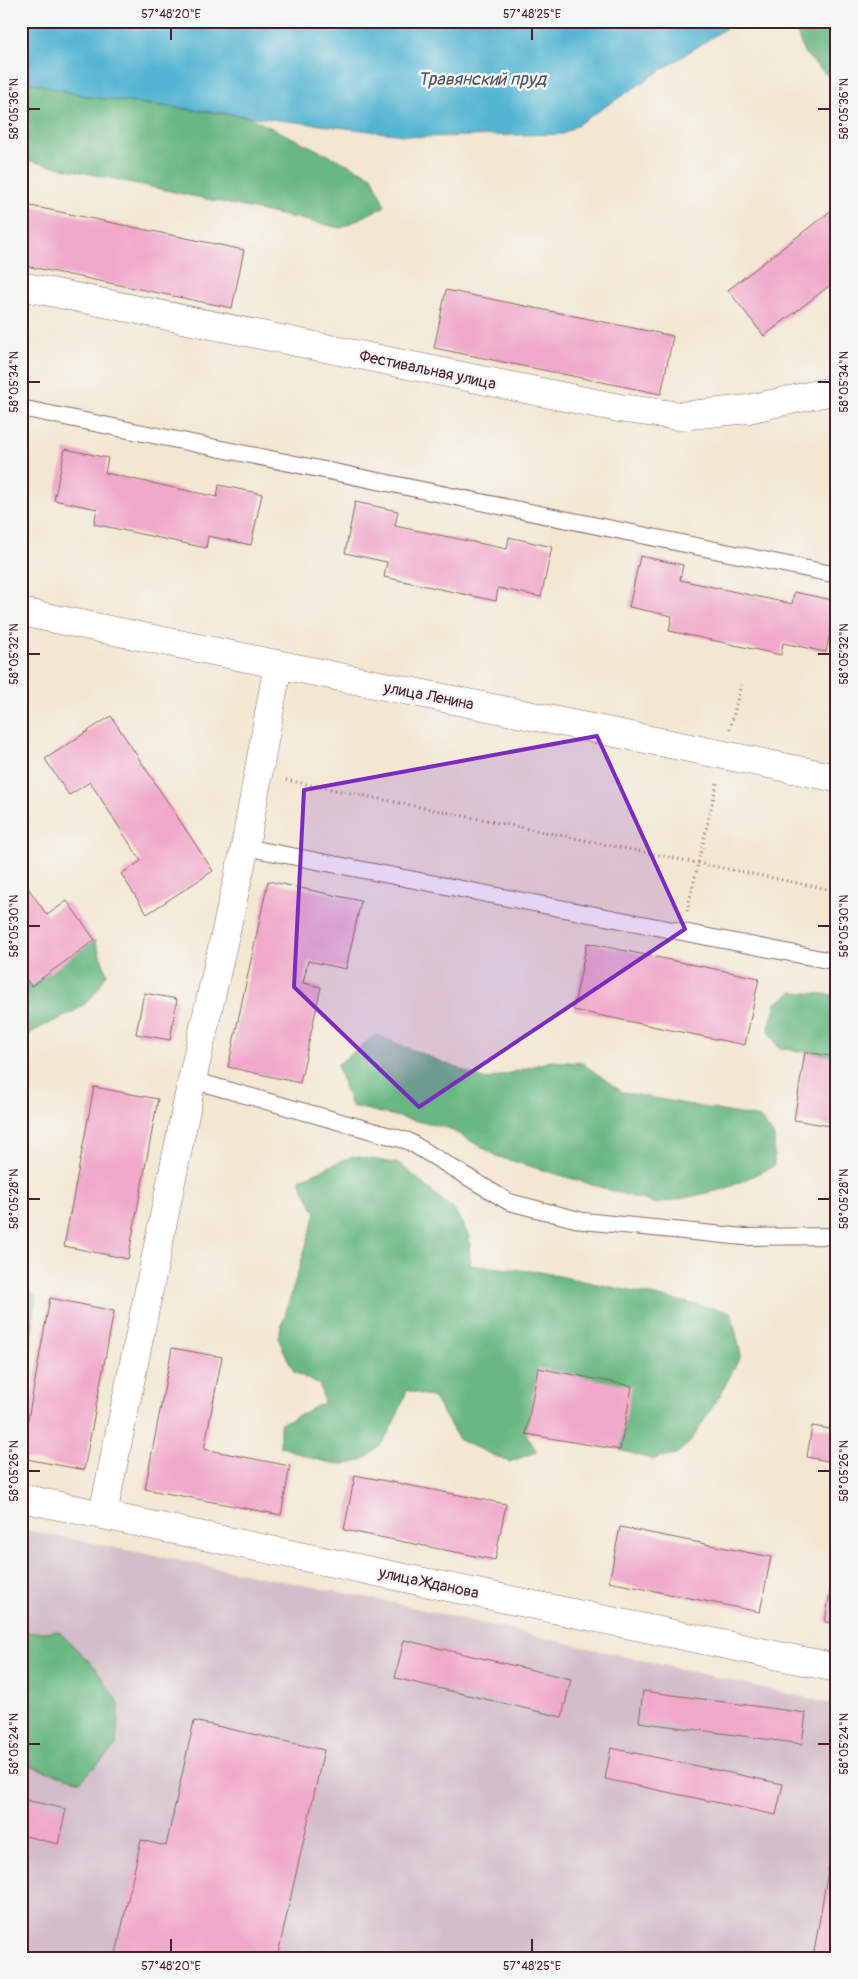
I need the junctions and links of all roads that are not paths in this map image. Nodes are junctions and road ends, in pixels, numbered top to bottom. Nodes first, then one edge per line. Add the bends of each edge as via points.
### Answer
1 (21, 286) edge
2 (837, 390) edge
3 (21, 408) edge
4 (837, 575) edge
5 (21, 612) edge
6 (278, 664) junction
7 (837, 778) edge
8 (245, 847) junction
9 (837, 962) edge
10 (192, 1080) junction
11 (837, 1236) edge
12 (21, 1498) edge
13 (103, 1514) junction
14 (837, 1668) edge

1 - 2 street, Фестивальная улица via 620,408 671,415 748,410
3 - 4 lane
5 - 6 street, улица Ленина
6 - 7 street, улица Ленина
6 - 8 street
8 - 9 lane
8 - 10 street
10 - 11 lane via 408,1142 509,1202 583,1221 744,1237
10 - 13 street
12 - 13 street, улица Жданова
13 - 14 street, улица Жданова

